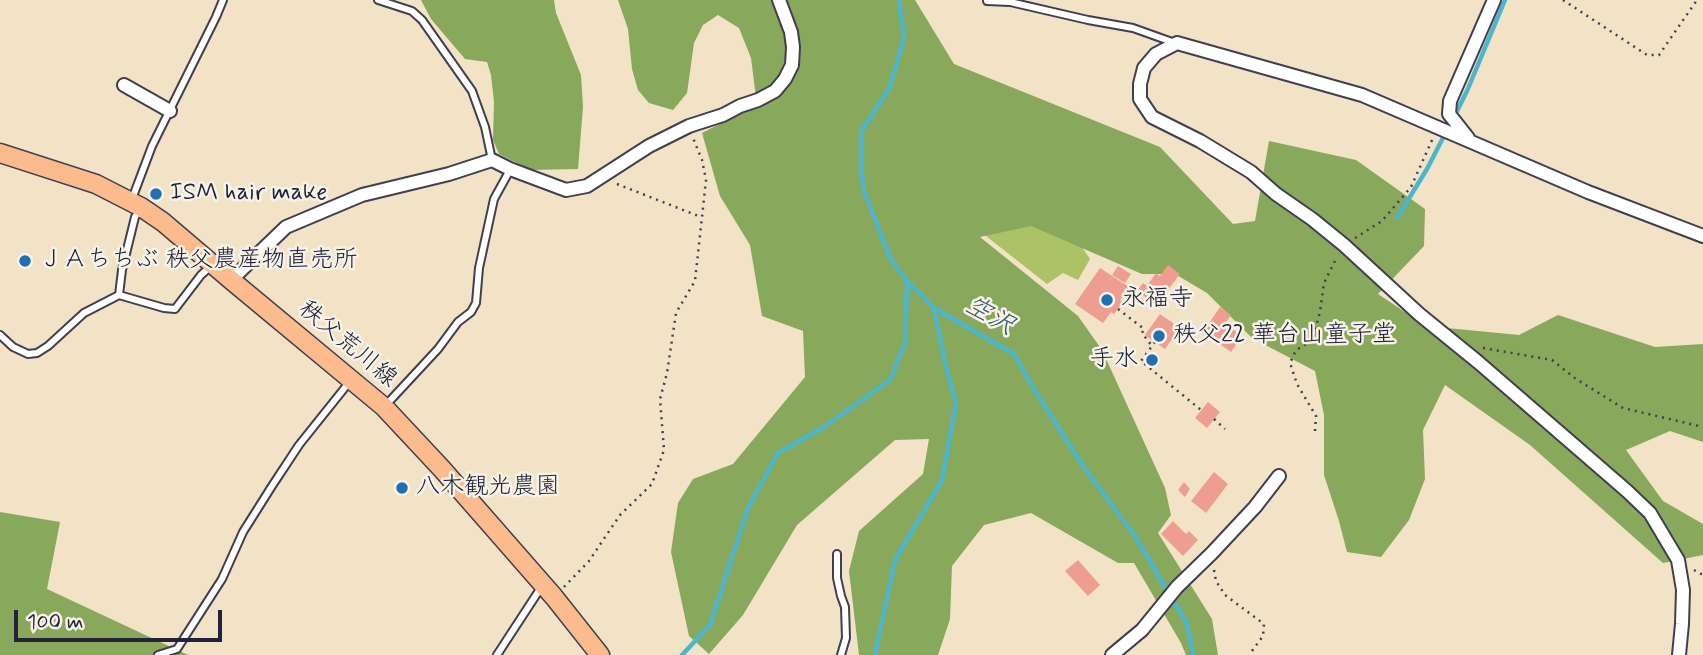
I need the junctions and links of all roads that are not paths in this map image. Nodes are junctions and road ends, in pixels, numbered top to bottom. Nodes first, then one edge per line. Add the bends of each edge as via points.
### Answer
1 (223, 0) edge
2 (379, 0) edge
3 (779, 0) edge
4 (1494, 0) edge
5 (987, 1) edge
6 (1177, 43) junction
7 (124, 85) dead end
8 (170, 111) junction
9 (1471, 141) junction
10 (0, 153) edge
11 (492, 160) junction
12 (510, 169) junction
13 (136, 204) junction
14 (1703, 236) edge
15 (213, 264) junction
16 (231, 280) junction
17 (119, 295) junction
18 (0, 335) edge
19 (352, 380) junction
20 (384, 407) junction
21 (1279, 476) dead end
22 (837, 554) dead end
23 (549, 590) junction
24 (158, 655) edge
25 (497, 655) edge
26 (600, 655) edge
27 (841, 655) edge
28 (1112, 655) edge
29 (1679, 655) edge

1 - 8 lane
2 - 11 lane via 412,11 422,20 471,91
3 - 12 street via 793,47 792,65 775,91 649,146 587,186 566,190
4 - 9 street via 1450,102 1449,114
5 - 6 lane via 1133,28
6 - 9 street via 1362,95
6 - 29 street via 1156,54 1144,68 1140,99 1152,117 1212,147 1312,219 1650,513 1678,560 1683,590
7 - 8 street
8 - 13 lane via 152,146
9 - 14 street
10 - 13 main road, 秩父荒川線 via 96,184
11 - 12 street
11 - 16 street via 362,195 286,227
12 - 20 lane via 494,199 476,303
13 - 15 main road, 秩父荒川線
13 - 17 lane
15 - 16 main road, 秩父荒川線
15 - 17 lane via 175,309
16 - 19 main road, 秩父荒川線
17 - 18 lane via 84,313 37,353 13,347
19 - 20 main road, 秩父荒川線
19 - 24 lane via 272,486 243,532 222,579 177,649
20 - 23 main road, 秩父荒川線
21 - 28 street via 1142,630
22 - 27 lane via 837,578 845,607 846,638
23 - 25 lane
23 - 26 main road, 秩父荒川線

